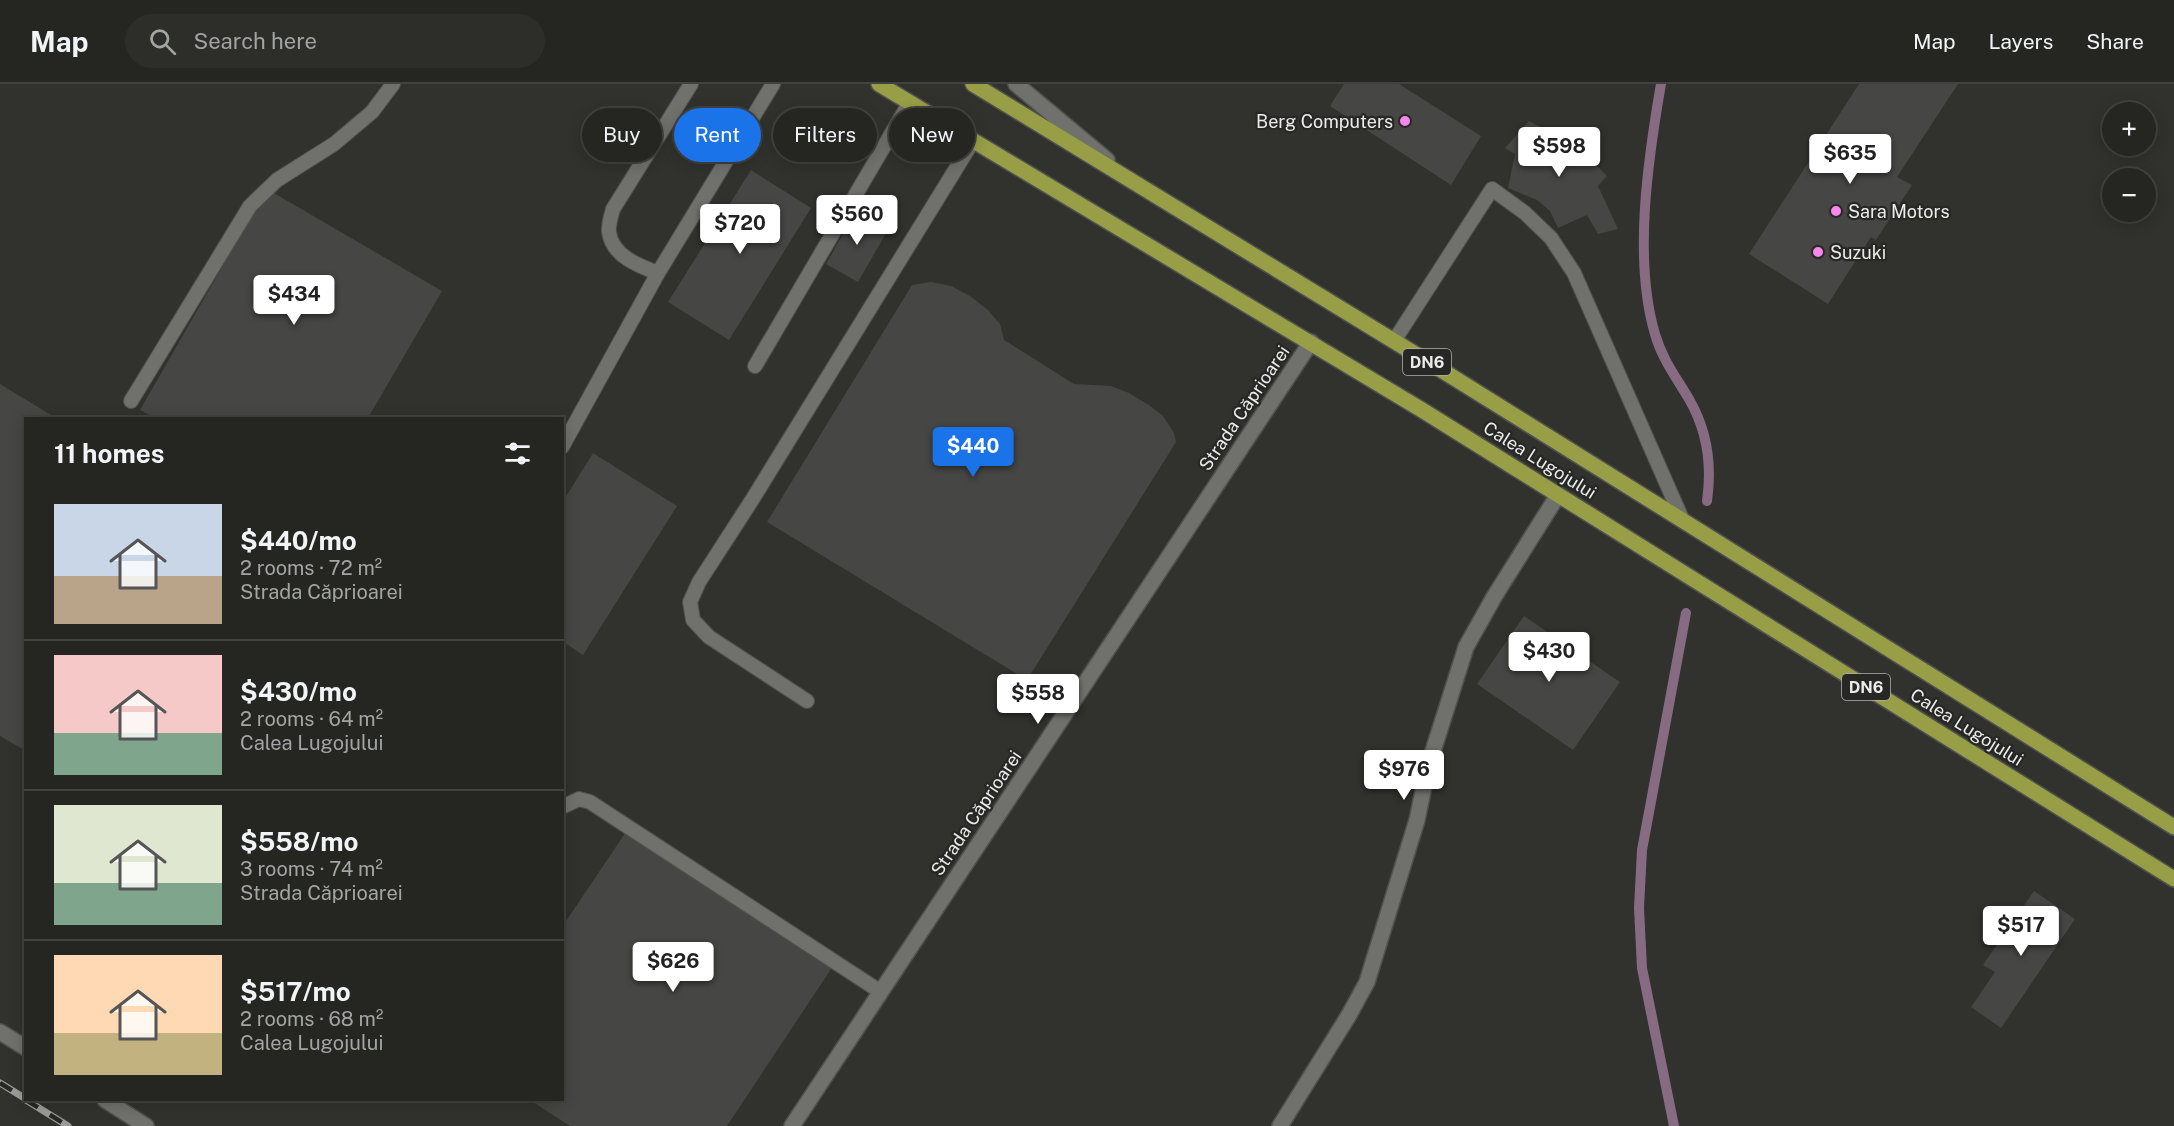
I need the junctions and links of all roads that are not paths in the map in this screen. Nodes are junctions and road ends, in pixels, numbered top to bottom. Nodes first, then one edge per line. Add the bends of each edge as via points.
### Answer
1 (393, 84) edge
2 (690, 84) edge
3 (773, 84) edge
4 (879, 84) edge
5 (973, 84) edge
6 (1016, 84) edge
7 (910, 102) junction
8 (920, 108) edge
9 (975, 142) edge
10 (960, 162) edge
11 (1143, 188) junction
12 (658, 273) junction
13 (1311, 342) junction
14 (1394, 342) junction
15 (755, 366) dead end
16 (131, 400) dead end
17 (564, 443) edge
18 (1558, 495) junction
19 (1683, 521) junction
20 (807, 701) dead end
21 (564, 806) edge
22 (2174, 827) edge
23 (2174, 879) edge
24 (881, 992) junction
25 (0, 1032) edge
26 (24, 1047) edge
27 (107, 1101) edge
28 (146, 1126) edge
29 (792, 1126) edge
30 (1280, 1126) edge

1 - 16 lane via 372,112 334,144 277,180 250,206
2 - 12 lane via 610,220 609,232 615,248 640,267
3 - 12 lane
4 - 7 main road, Calea Lugojului / DN6
5 - 11 main road, Calea Lugojului / DN6
6 - 11 street
7 - 8 main road, Calea Lugojului / DN6
7 - 15 lane
9 - 13 main road, Calea Lugojului / DN6
10 - 20 lane via 690,602 693,620 709,637
11 - 14 main road, Calea Lugojului / DN6
12 - 17 lane
13 - 18 main road, Calea Lugojului / DN6
13 - 24 street, Strada Căprioarei
14 - 19 main road, Calea Lugojului / DN6
14 - 19 lane via 1492,189 1551,238 1574,273
18 - 23 main road, Calea Lugojului / DN6
18 - 30 street via 1466,647 1367,982
19 - 22 main road, Calea Lugojului / DN6
21 - 24 lane via 579,799 590,802
24 - 29 street, Strada Căprioarei
25 - 26 street
27 - 28 street

